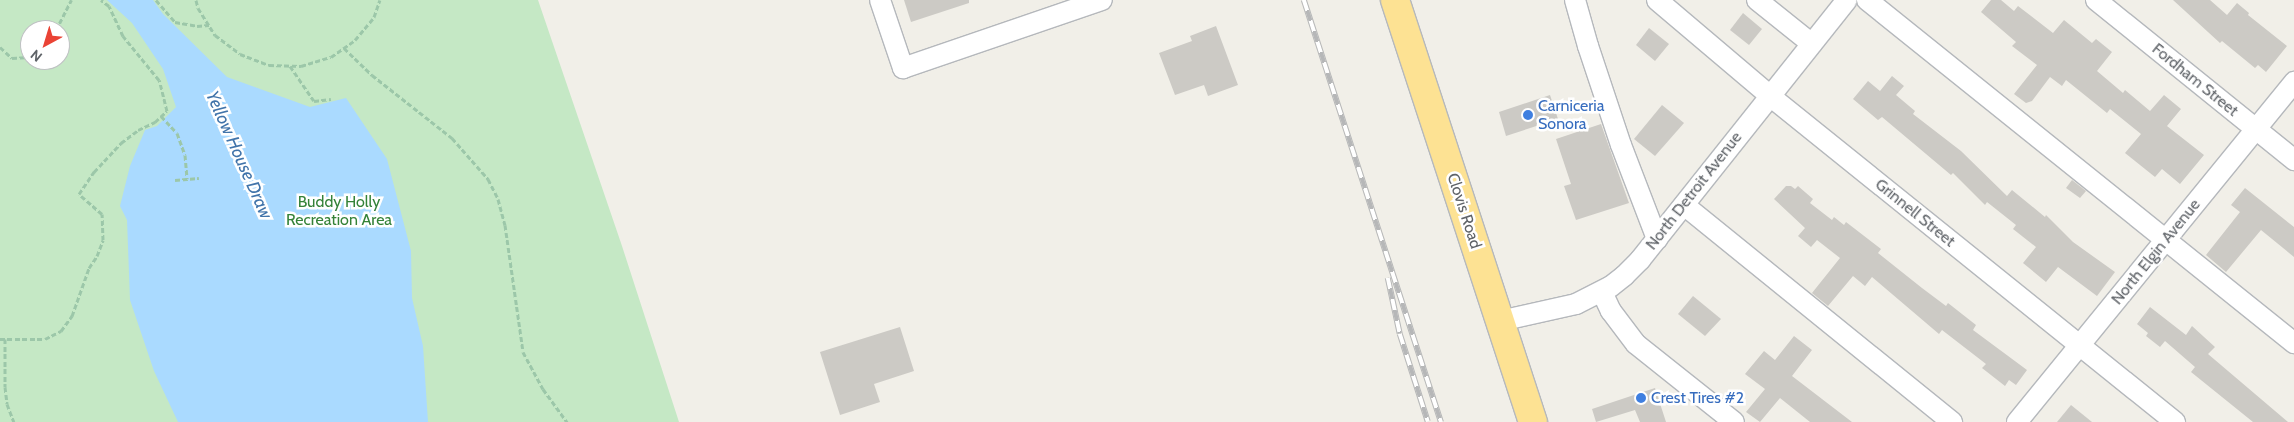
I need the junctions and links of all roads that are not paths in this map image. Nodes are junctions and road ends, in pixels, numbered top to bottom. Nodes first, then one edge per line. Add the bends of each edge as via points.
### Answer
1 (880, 0) edge
2 (1102, 0) edge
3 (1395, 0) edge
4 (1575, 0) edge
5 (1657, 0) edge
6 (1757, 0) edge
7 (1847, 0) edge
8 (1867, 0) edge
9 (2096, 0) edge
10 (1812, 44) junction
11 (2294, 82) edge
12 (1770, 96) junction
13 (2256, 129) junction
14 (2294, 160) edge
15 (1684, 205) junction
16 (1657, 239) junction
17 (2166, 240) junction
18 (1602, 292) junction
19 (1500, 321) junction
20 (2294, 343) edge
21 (2080, 346) junction
22 (1533, 422) edge
23 (1734, 422) edge
24 (1952, 422) edge
25 (2017, 422) edge
26 (2175, 422) edge

1 - 2 street via 903,68
3 - 19 highway, Clovis Road
4 - 16 street via 1621,145
5 - 12 street, Grinnell Street
6 - 10 street
7 - 10 street, North Detroit Avenue
8 - 17 street
9 - 13 street, Fordham Street
10 - 12 street, North Detroit Avenue
11 - 13 street, North Elgin Avenue
12 - 15 street, North Detroit Avenue
12 - 21 street, Grinnell Street
13 - 14 street, Fordham Street
13 - 17 street, North Elgin Avenue
15 - 16 street, North Detroit Avenue
15 - 24 street
16 - 18 street, North Detroit Avenue via 1624,276
17 - 20 street
17 - 21 street, North Elgin Avenue
18 - 19 street, North Detroit Avenue via 1576,304
18 - 23 street via 1611,311 1636,344
19 - 22 highway, Clovis Road
21 - 25 street, North Elgin Avenue
21 - 26 street, Grinnell Street

